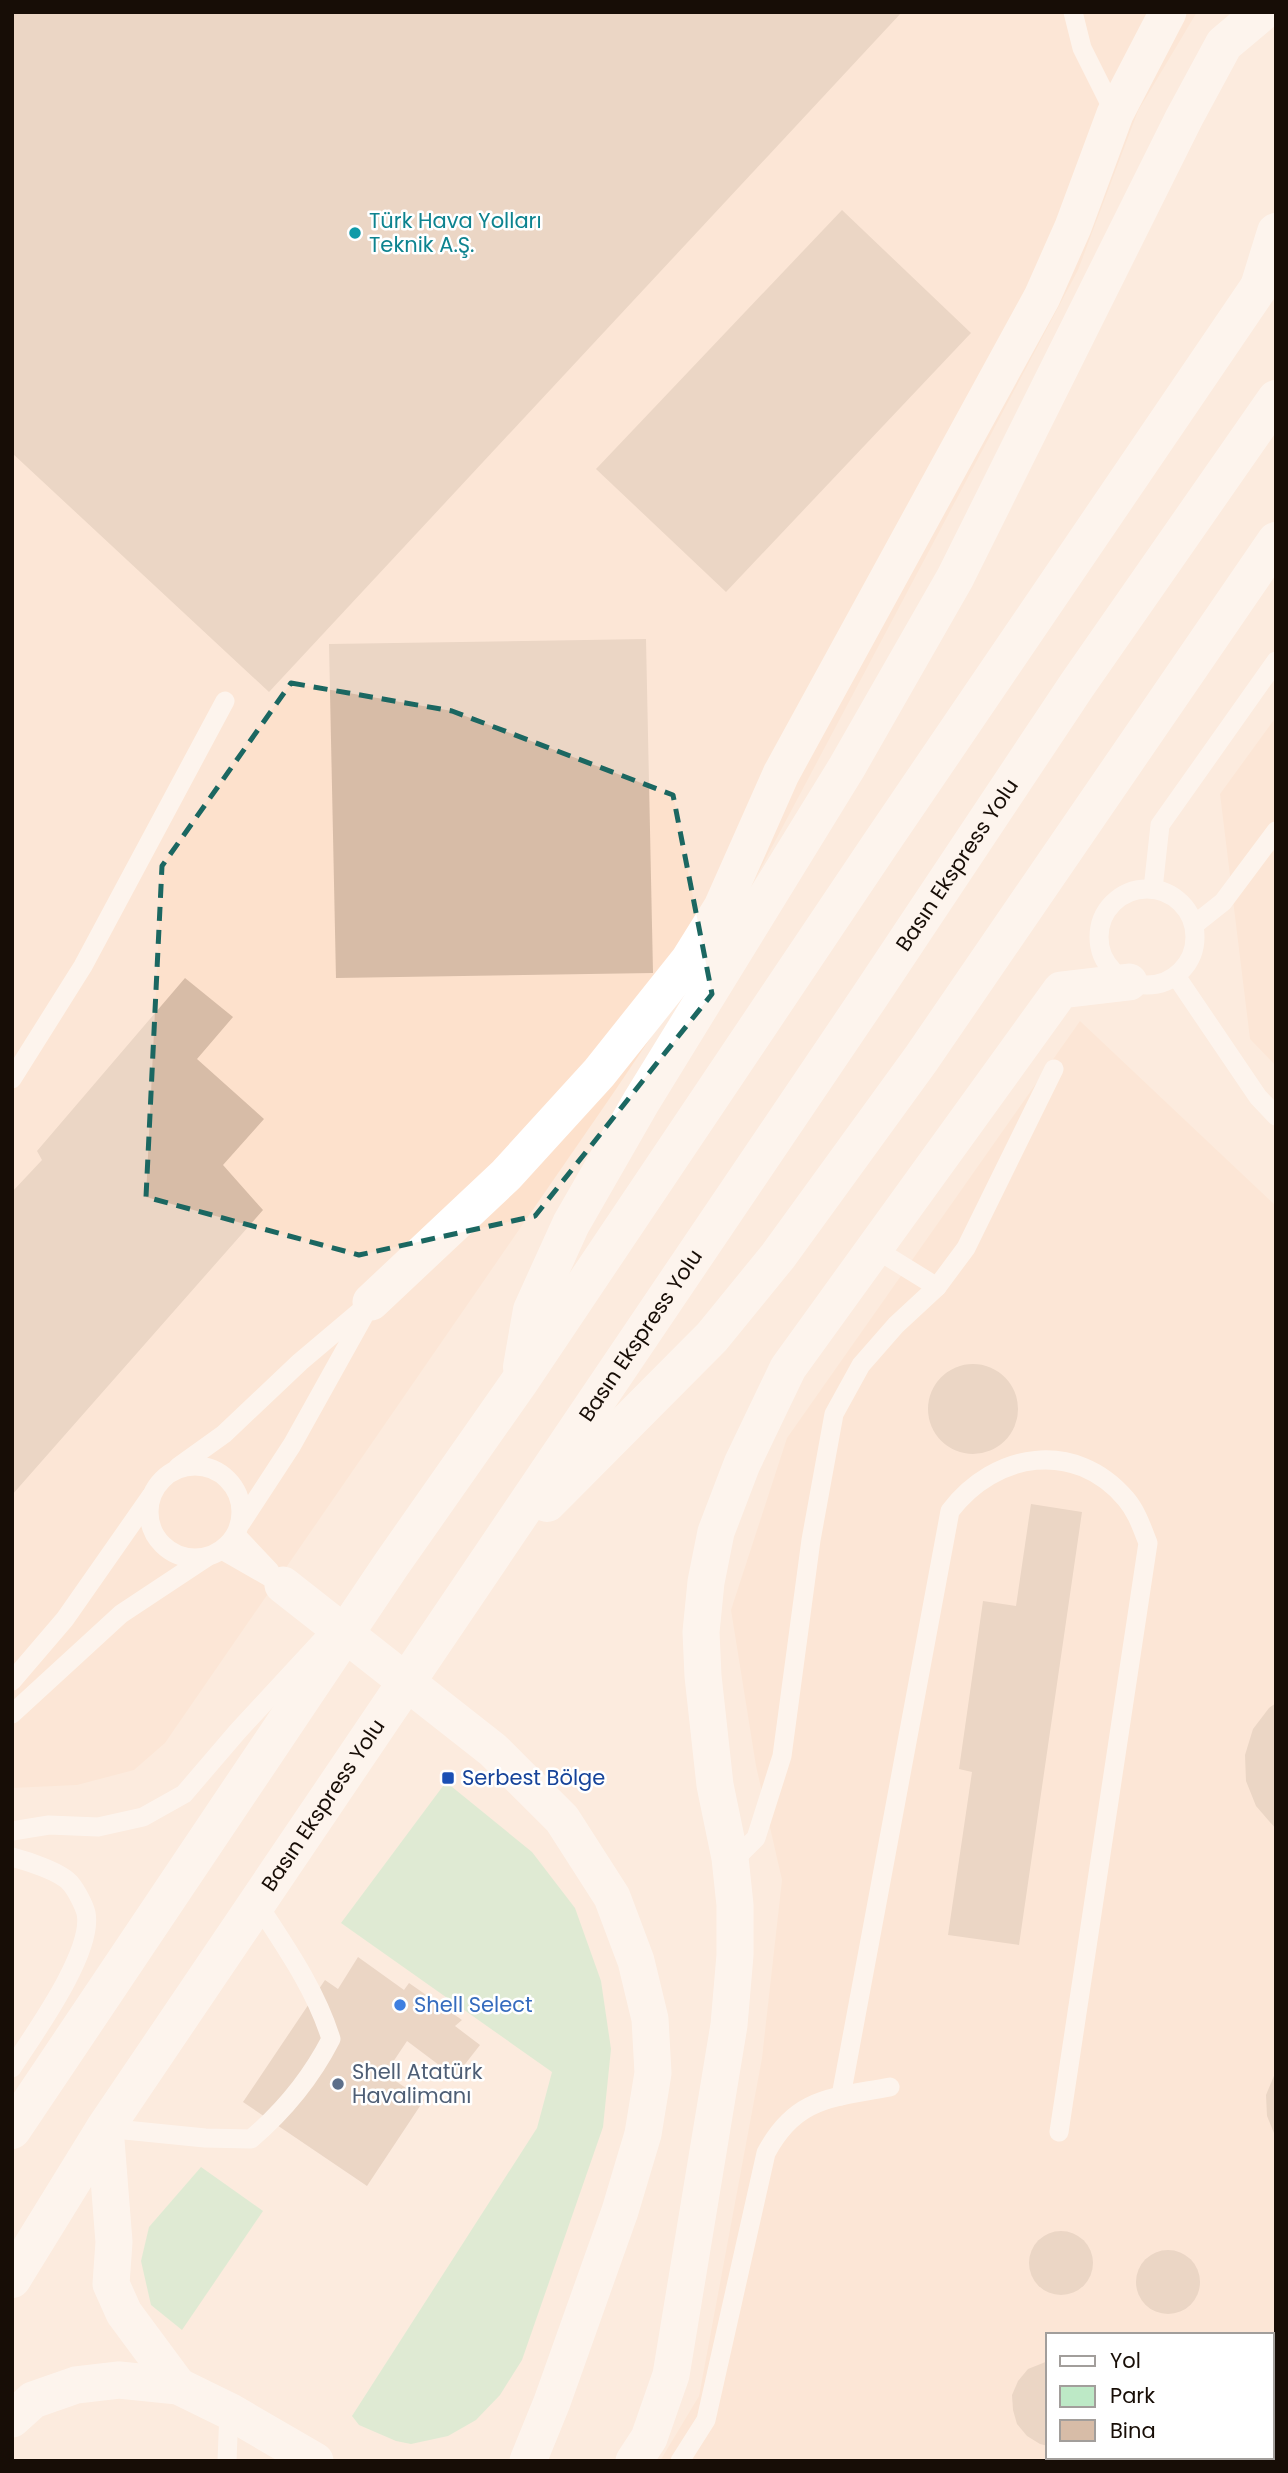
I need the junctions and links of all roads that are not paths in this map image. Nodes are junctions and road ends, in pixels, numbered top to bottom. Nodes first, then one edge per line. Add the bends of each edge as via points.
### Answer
1 (1073, 12) edge
2 (1168, 12) edge
3 (1262, 12) edge
4 (1115, 114) junction
5 (1276, 232) edge
6 (1267, 275) edge
7 (1276, 399) edge
8 (1276, 541) edge
9 (1276, 662) edge
10 (225, 701) dead end
11 (1276, 831) edge
12 (1153, 889) junction
13 (1194, 925) junction
14 (1176, 976) junction
15 (1129, 982) junction
16 (1054, 1069) dead end
17 (12, 1079) edge
18 (1276, 1116) edge
19 (874, 1248) junction
20 (937, 1287) junction
21 (371, 1302) junction
22 (520, 1381) junction
23 (172, 1472) junction
24 (152, 1496) junction
25 (238, 1529) junction
26 (214, 1554) junction
27 (488, 1561) junction
28 (391, 1566) junction
29 (282, 1585) junction
30 (12, 1681) edge
31 (12, 1714) edge
32 (12, 1831) edge
33 (12, 1857) edge
34 (730, 1858) junction
35 (257, 1903) junction
36 (12, 2068) edge
37 (890, 2087) dead end
38 (841, 2096) junction
39 (104, 2128) junction
40 (12, 2130) edge
41 (1059, 2133) dead end
42 (12, 2278) edge
43 (178, 2386) junction
44 (229, 2411) junction
45 (12, 2419) edge
46 (228, 2461) edge
47 (315, 2461) edge
48 (528, 2461) edge
49 (634, 2461) edge
50 (680, 2461) edge

1 - 4 lane via 1082,48
2 - 4 street
3 - 22 main road via 1224,44 955,578 847,767 571,1224 532,1310
4 - 21 street via 1042,298 782,774 722,908 696,949 599,1073 506,1175
5 - 6 main road
6 - 22 main road
7 - 27 main road, Basın Ekspress Yolu via 1077,685
8 - 27 main road via 921,1059 778,1256 712,1337
9 - 12 lane via 1160,825
10 - 17 lane via 83,966
11 - 13 lane via 1223,902
12 - 13 lane via 1171,895
12 - 15 lane via 1123,895 1111,905 1099,932 1105,962
13 - 14 lane via 1189,962
14 - 15 lane via 1161,983
14 - 18 lane via 1258,1097
15 - 19 street via 1061,990
16 - 20 lane via 966,1248
19 - 20 lane
19 - 34 street via 788,1368 742,1464 716,1532 701,1632 715,1785
20 - 34 lane via 878,1344 846,1388 834,1414 811,1540 782,1756 756,1838
21 - 23 lane via 223,1434
21 - 25 lane via 292,1445
22 - 28 main road
23 - 24 lane
23 - 25 lane via 198,1466 223,1475 239,1497
24 - 26 lane via 148,1512 161,1543 190,1559
24 - 30 lane via 65,1619
25 - 26 lane
25 - 29 lane
26 - 29 lane
26 - 31 lane via 121,1614
27 - 35 main road, Basın Ekspress Yolu
28 - 32 lane via 184,1794 143,1817 98,1827 49,1825
28 - 40 main road
29 - 48 street via 494,1751 562,1819 612,1897 636,1961 650,2019 653,2073 643,2134 620,2211
33 - 36 lane via 35,1863 70,1882 86,1913 83,1946 63,1988
34 - 49 street via 735,1955 729,2025 671,2375 649,2438
35 - 39 main road, Basın Ekspress Yolu
35 - 39 lane via 326,2020 331,2039 318,2065 279,2115 251,2139
37 - 38 lane
38 - 41 lane via 950,1511 964,1493 1001,1468 1023,1461 1068,1463 1090,1471 1127,1500 1148,1543
38 - 50 lane via 822,2100 789,2119 766,2153 706,2420
39 - 42 main road, Basın Ekspress Yolu
39 - 43 street via 114,2242 111,2284 124,2314
43 - 44 street
43 - 45 street via 119,2380 76,2385 33,2400
44 - 46 lane
44 - 47 street

